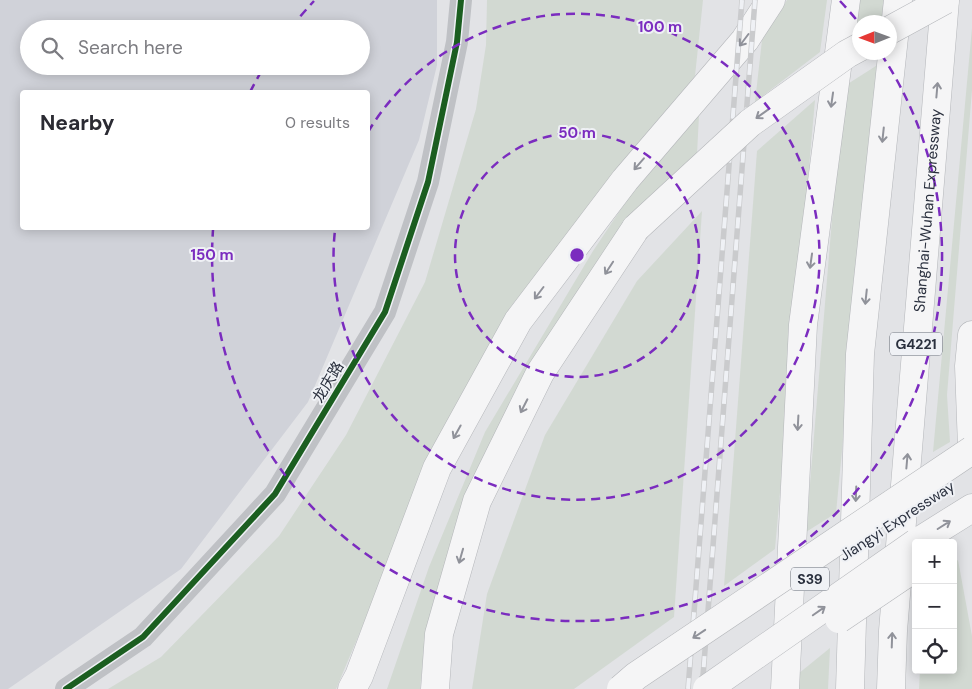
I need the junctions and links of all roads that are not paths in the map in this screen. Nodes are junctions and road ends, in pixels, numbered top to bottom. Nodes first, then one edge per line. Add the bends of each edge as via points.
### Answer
1 (460, 0) edge
2 (771, 0) edge
3 (846, 0) edge
4 (898, 0) edge
5 (945, 0) edge
6 (897, 26) edge
7 (852, 51) edge
8 (972, 335) edge
9 (972, 449) edge
10 (972, 473) edge
11 (972, 508) edge
12 (972, 529) edge
13 (922, 539) edge
14 (957, 540) edge
15 (912, 546) edge
16 (912, 570) edge
17 (66, 689) edge
18 (352, 689) edge
19 (435, 689) edge
20 (621, 689) edge
21 (650, 689) edge
22 (707, 689) edge
23 (737, 689) edge
24 (786, 689) edge
25 (850, 689) edge
26 (891, 689) edge

1 - 17 street, 龙庆路 via 457,42 428,182 385,312 274,494 143,637
2 -> 18 highway via 745,40 625,180 518,321 437,468
3 -> 24 highway via 802,325
4 -> 25 highway via 860,354
5 - 6 highway, bridge
26 -> 5 highway, Shanghai-Wuhan Expressway / G4221 via 892,632
7 -> 19 highway, bridge via 750,123 636,228 540,373 477,501 438,634
8 - 9 highway via 969,366
9 -> 20 highway, bridge
10 - 21 highway, Jiangyi Expressway / S39 via 872,536
13 -> 11 highway, Jiangyi Expressway / S39
12 - 14 highway
22 -> 15 highway, Jiangyi Expressway / S39, bridge
16 - 23 highway, bridge

